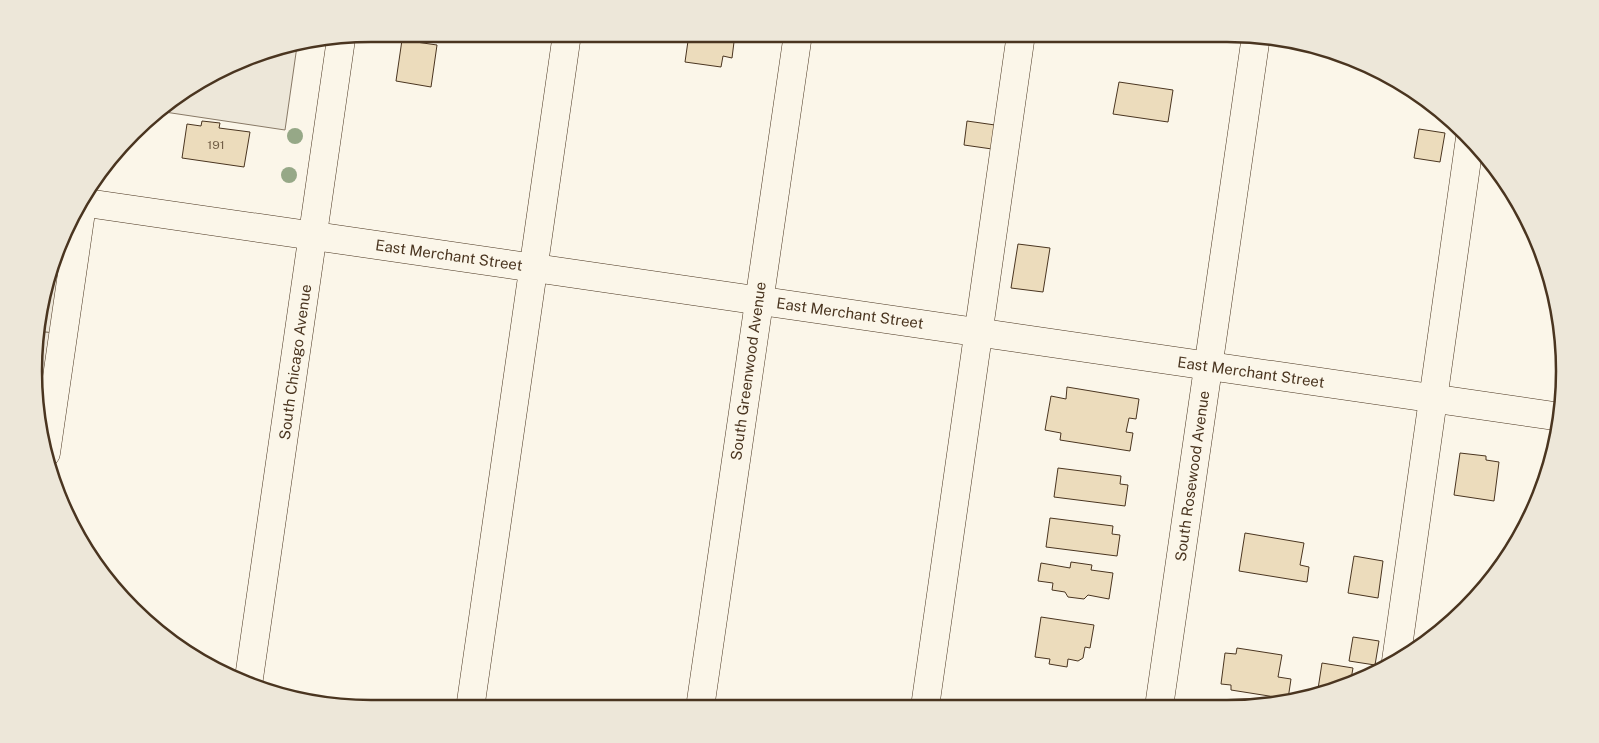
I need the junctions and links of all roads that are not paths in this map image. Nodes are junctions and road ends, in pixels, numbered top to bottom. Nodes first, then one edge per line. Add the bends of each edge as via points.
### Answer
1 (566, 42) edge
2 (797, 42) edge
3 (1020, 42) edge
4 (340, 44) edge
5 (1255, 44) edge
6 (1469, 148) edge
7 (90, 202) edge
8 (79, 220) edge
9 (313, 236) junction
10 (533, 267) junction
11 (758, 300) junction
12 (979, 332) junction
13 (1208, 366) junction
14 (1433, 399) junction
15 (1554, 416) edge
16 (49, 434) edge
17 (1397, 653) edge
18 (249, 676) edge
19 (471, 700) edge
20 (701, 700) edge
21 (927, 700) edge
22 (1160, 700) edge

1 - 10 street
2 - 11 street, South Greenwood Avenue
3 - 12 street
4 - 9 street, South Chicago Avenue
5 - 13 street, South Rosewood Avenue
6 - 14 street
7 - 9 street, East Merchant Street
8 - 16 street
9 - 10 street, East Merchant Street
9 - 18 street, South Chicago Avenue
10 - 11 street, East Merchant Street
10 - 19 street
11 - 12 street, East Merchant Street
11 - 20 street, South Greenwood Avenue
12 - 13 street, East Merchant Street
12 - 21 street
13 - 14 street, East Merchant Street
13 - 22 street, South Rosewood Avenue
14 - 15 street, East Merchant Street
14 - 17 street

